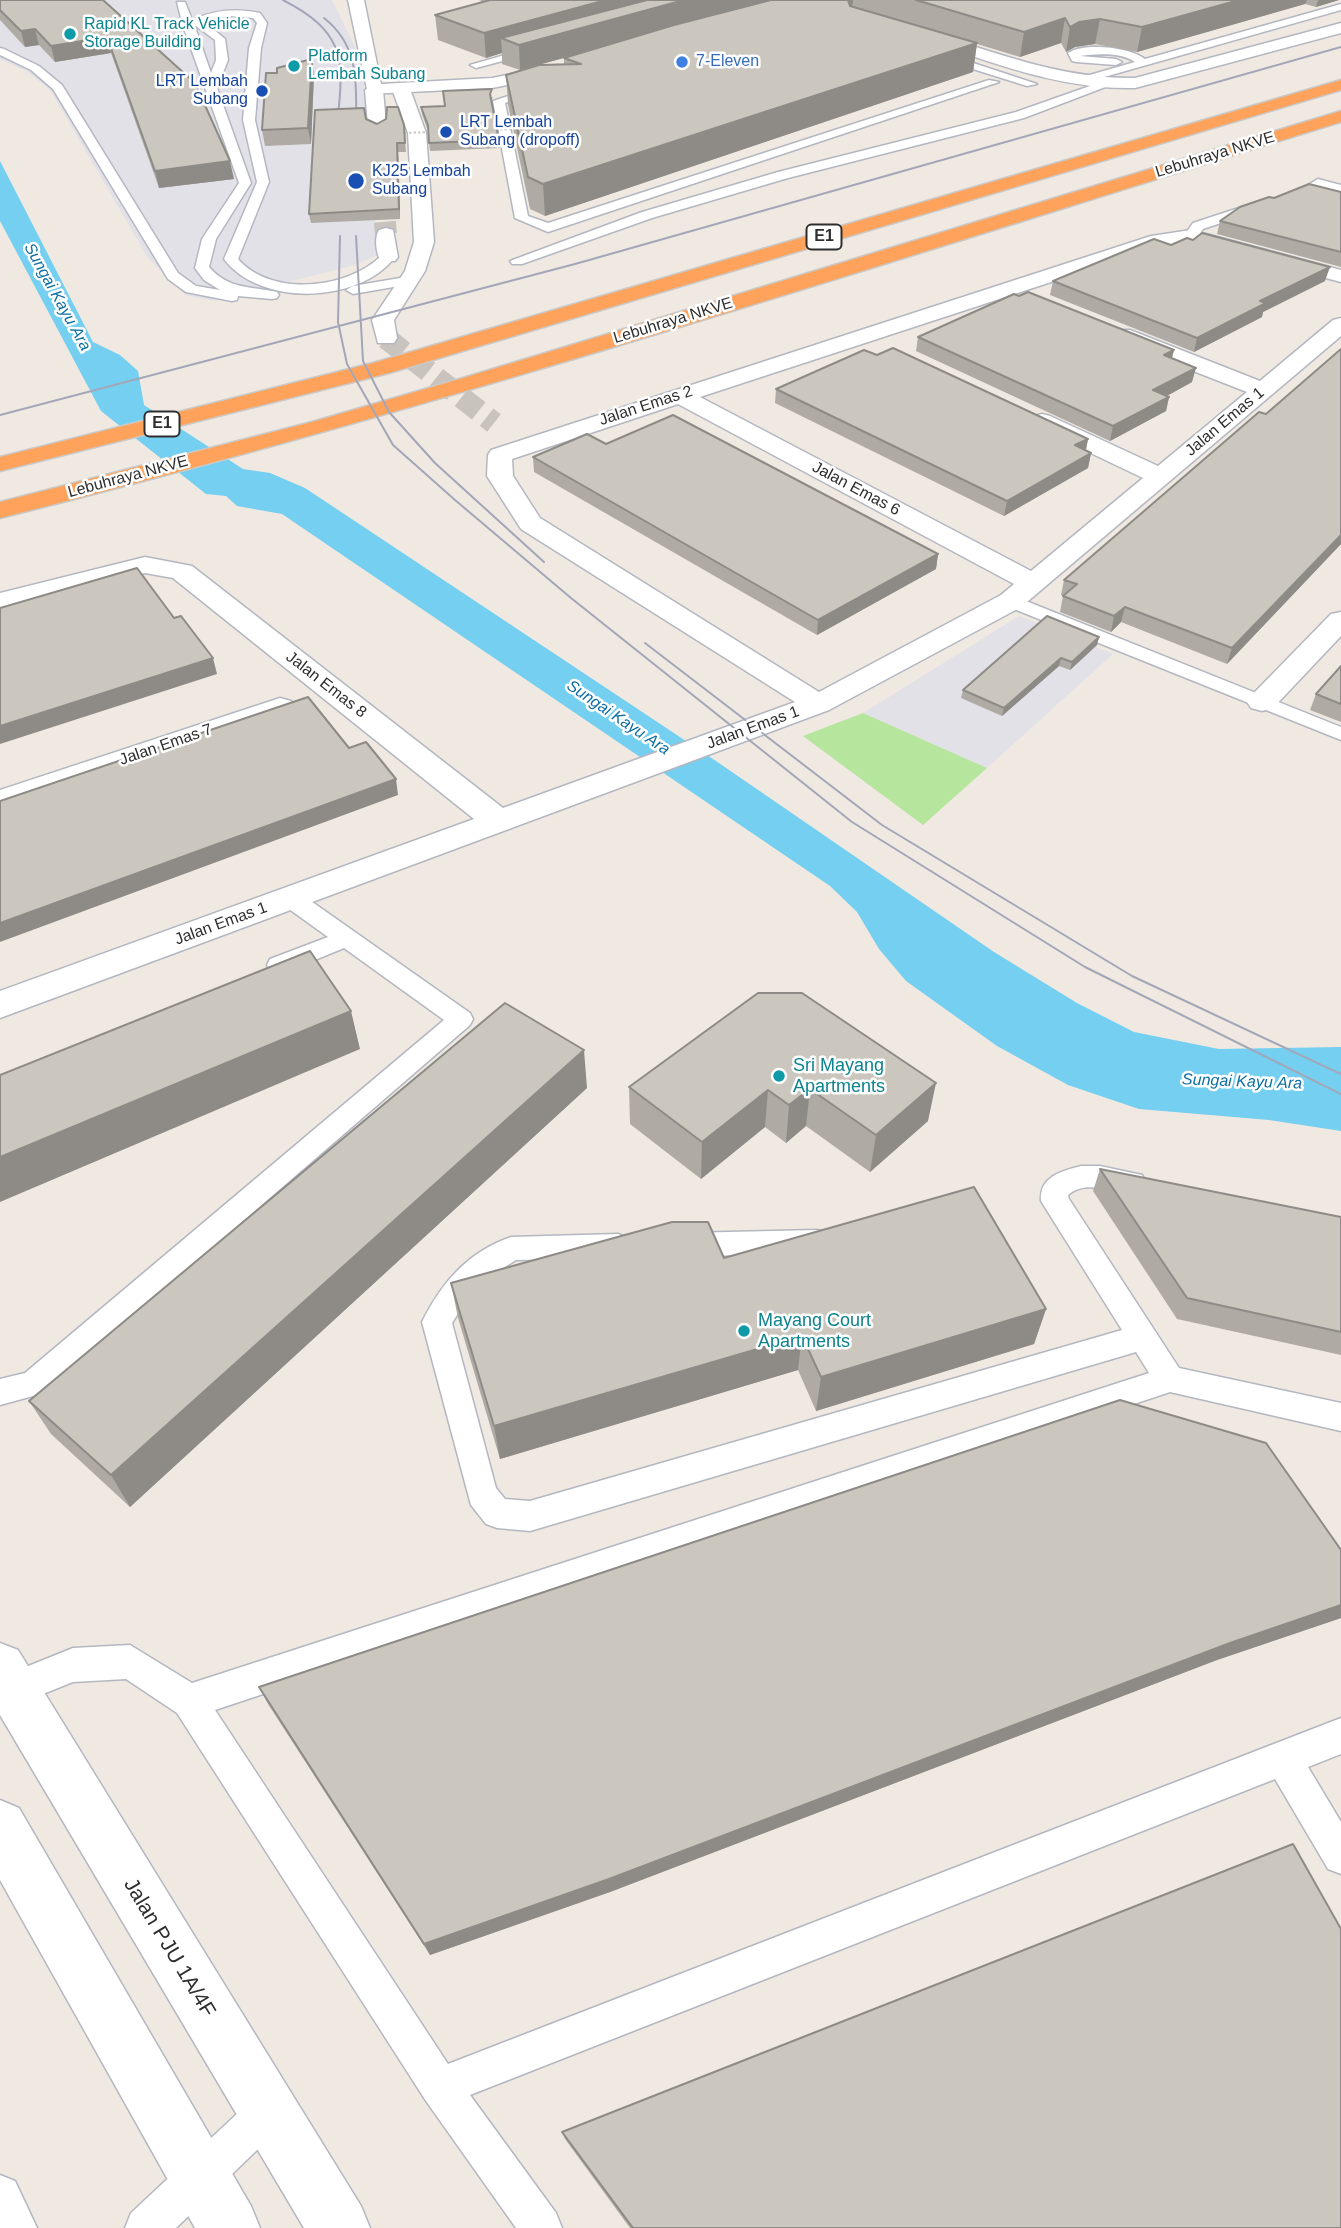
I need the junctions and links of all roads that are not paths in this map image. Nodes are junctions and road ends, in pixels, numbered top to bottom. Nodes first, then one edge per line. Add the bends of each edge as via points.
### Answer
1 (356, 0) edge
2 (365, 0) edge
3 (830, 2) edge
4 (181, 4) dead end
5 (1341, 7) edge
6 (907, 9) dead end
7 (868, 18) junction
8 (192, 23) junction
9 (1341, 28) edge
10 (379, 30) dead end
11 (551, 45) edge
12 (0, 51) edge
13 (929, 52) edge
14 (476, 65) edge
15 (568, 69) junction
16 (1052, 74) junction
17 (993, 82) dead end
18 (1099, 82) junction
19 (1031, 84) junction
20 (1341, 85) edge
21 (374, 87) junction
22 (400, 87) junction
23 (211, 88) junction
24 (1009, 92) dead end
25 (1341, 116) edge
26 (872, 123) junction
27 (377, 125) tunnel mouth
28 (904, 128) dead end
29 (1312, 187) edge
30 (1341, 191) edge
31 (1270, 201) edge
32 (386, 234) tunnel mouth
33 (1191, 236) junction
34 (388, 257) joint
35 (517, 261) dead end
36 (1341, 276) edge
37 (406, 281) junction
38 (1010, 290) junction
39 (279, 295) junction
40 (1035, 300) edge
41 (1341, 324) edge
42 (1098, 325) edge
43 (862, 337) junction
44 (386, 338) dead end
45 (894, 352) edge
46 (1263, 390) junction
47 (678, 395) junction
48 (1021, 411) edge
49 (505, 431) tunnel mouth
50 (527, 445) junction
51 (8, 462) edge
52 (1160, 476) junction
53 (0, 510) edge
54 (1033, 583) junction
55 (0, 601) edge
56 (1011, 601) junction
57 (1341, 620) edge
58 (332, 690) junction
59 (1262, 702) junction
60 (818, 704) junction
61 (1341, 734) edge
62 (0, 801) edge
63 (499, 822) junction
64 (290, 898) junction
65 (345, 939) junction
66 (261, 973) edge
67 (0, 1005) edge
68 (1152, 1187) edge
69 (839, 1240) edge
70 (1143, 1337) junction
71 (1170, 1379) junction
72 (0, 1392) edge
73 (1341, 1417) edge
74 (6, 1679) edge
75 (189, 1701) junction
76 (1341, 1737) edge
77 (1284, 1761) junction
78 (0, 1827) edge
79 (1341, 1856) edge
80 (440, 2087) junction
81 (268, 2112) junction
82 (0, 2196) edge
83 (215, 2203) edge
84 (16, 2228) edge
85 (146, 2228) edge
86 (339, 2228) edge
87 (541, 2228) edge

1 - 21 street
2 - 10 street
3 - 7 street
4 - 8 lane
5 - 18 lane via 1139,62
6 - 7 lane via 894,5
7 - 16 street
7 - 18 street
8 - 23 lane
8 - 23 lane via 220,39 222,60
8 - 34 lane via 228,12 256,15 262,23 255,48 249,120 263,182 231,259 238,271 257,281 303,288 347,282 374,272
9 - 18 street via 1135,83
11 - 14 lane
12 - 39 lane via 35,68 58,87 173,276 191,289 227,297
13 - 19 lane
15 - 22 street
15 - 22 street via 427,92
15 - 26 lane via 499,101 522,218 548,228
16 - 18 street
16 - 19 lane
17 - 26 lane
18 - 35 lane via 1020,115 783,175
19 - 24 lane
20 - 51 highway, Lebuhraya NKVE / E1 via 407,361
21 - 22 street
21 - 27 street
22 - 37 street via 417,133 424,242 421,257
23 - 39 lane via 245,183 209,239 202,268 215,284 237,292
25 - 53 highway, Lebuhraya NKVE / E1 via 321,427
26 - 28 lane
29 - 30 street
31 - 33 lane via 1198,226
32 - 34 street
33 - 36 street
33 - 38 street, Jalan Emas 2 via 1158,240
37 - 39 lane via 330,293
37 - 44 street via 383,320
38 - 40 street
38 - 43 street, Jalan Emas 2
41 - 46 street, Jalan Emas 1
42 - 46 street
43 - 45 street
43 - 47 street, Jalan Emas 2
46 - 52 street, Jalan Emas 1
47 - 50 street, Jalan Emas 2
47 - 54 street, Jalan Emas 6
48 - 52 street
49 - 50 street
50 - 60 street, Jalan Emas 2 via 500,455 500,476 530,523
52 - 54 street, Jalan Emas 1
54 - 56 street, Jalan Emas 1
55 - 58 street, Jalan Emas 8 via 145,565 182,572
56 - 59 lane
56 - 60 street, Jalan Emas 1
57 - 59 street
58 - 62 street, Jalan Emas 7
58 - 63 street, Jalan Emas 8
59 - 61 lane
60 - 63 street, Jalan Emas 1
63 - 64 street, Jalan Emas 1
64 - 65 lane
64 - 67 street, Jalan Emas 1
65 - 66 lane
65 - 72 lane via 461,1019 33,1384
68 - 70 lane via 1085,1174 1054,1191 1055,1201
69 - 70 lane via 510,1249 466,1277 437,1322 482,1494 497,1513 530,1516
70 - 71 lane
71 - 73 lane
71 - 75 lane
74 - 75 lane via 73,1665 130,1662
74 - 81 street, Jalan PJU 1A/4F
75 - 80 lane
76 - 77 lane
77 - 79 lane
77 - 80 lane
78 - 83 street
80 - 87 lane
81 - 83 lane
81 - 86 street, Jalan PJU 1A/4F
82 - 84 lane
83 - 85 lane

